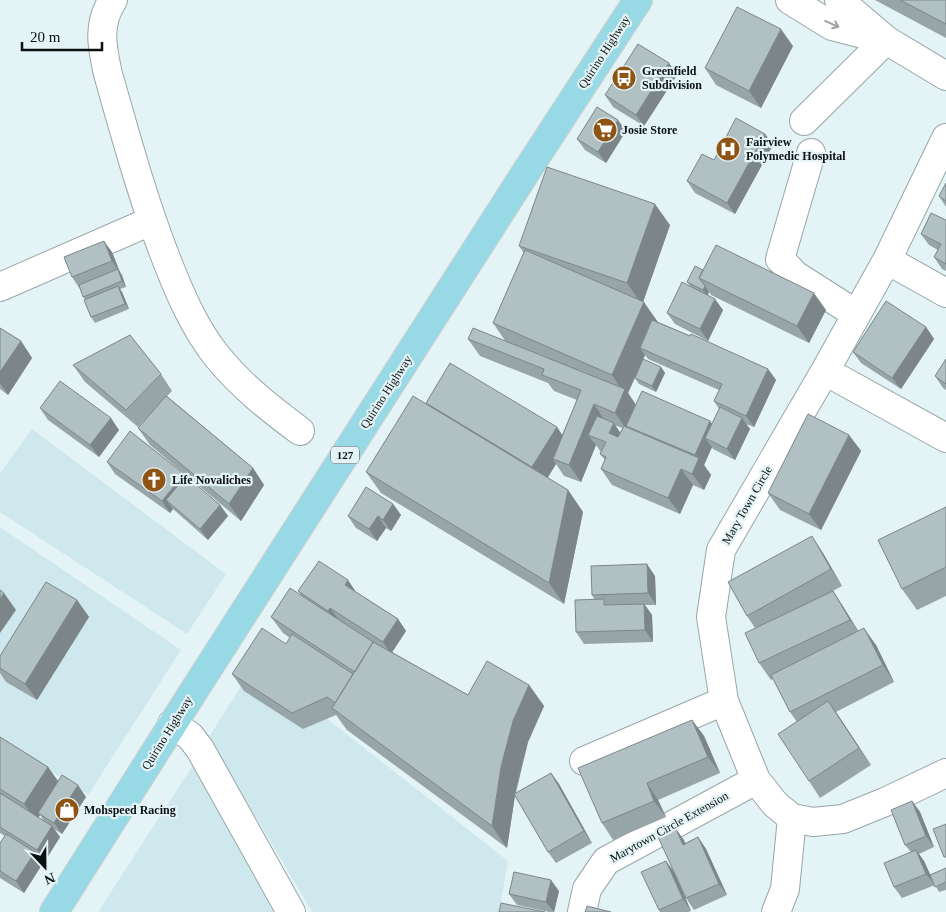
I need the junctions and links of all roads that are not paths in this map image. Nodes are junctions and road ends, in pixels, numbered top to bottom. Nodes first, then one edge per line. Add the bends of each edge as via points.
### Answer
1 (113, 0) edge
2 (638, 0) edge
3 (790, 0) edge
4 (840, 0) edge
5 (886, 40) junction
6 (946, 76) edge
7 (804, 121) dead end
8 (946, 138) edge
9 (811, 153) dead end
10 (151, 221) junction
11 (886, 260) junction
12 (0, 287) edge
13 (946, 293) edge
14 (856, 314) junction
15 (825, 371) junction
16 (300, 431) dead end
17 (946, 438) edge
18 (724, 701) junction
19 (172, 724) junction
20 (584, 761) dead end
21 (946, 772) edge
22 (756, 780) junction
23 (792, 818) junction
24 (54, 912) edge
25 (291, 912) edge
26 (582, 912) edge
27 (776, 912) edge

1 - 10 street via 106,11 102,29 103,50
2 - 19 main road, Quirino Highway / 127
3 -> 5 street via 832,26
4 - 5 street
5 - 6 street
5 - 7 street
8 - 11 street, Mary Town Circle
9 - 14 street via 780,259 795,275
10 - 12 street
10 - 16 street via 181,297 215,354 260,400
11 - 13 street
11 - 14 street, Mary Town Circle
14 - 15 street, Mary Town Circle
15 - 17 street
15 - 18 street, Mary Town Circle via 721,550 711,617
18 - 20 street
18 - 22 street, Mary Town Circle
19 - 24 main road, Quirino Highway / 127
19 - 25 street via 190,736 200,749
21 - 23 street via 885,802 843,818 813,822
22 - 23 street, Mary Town Circle via 775,804
22 - 26 street, Marytown Circle Extension via 606,861 587,889
23 - 27 street via 785,890

